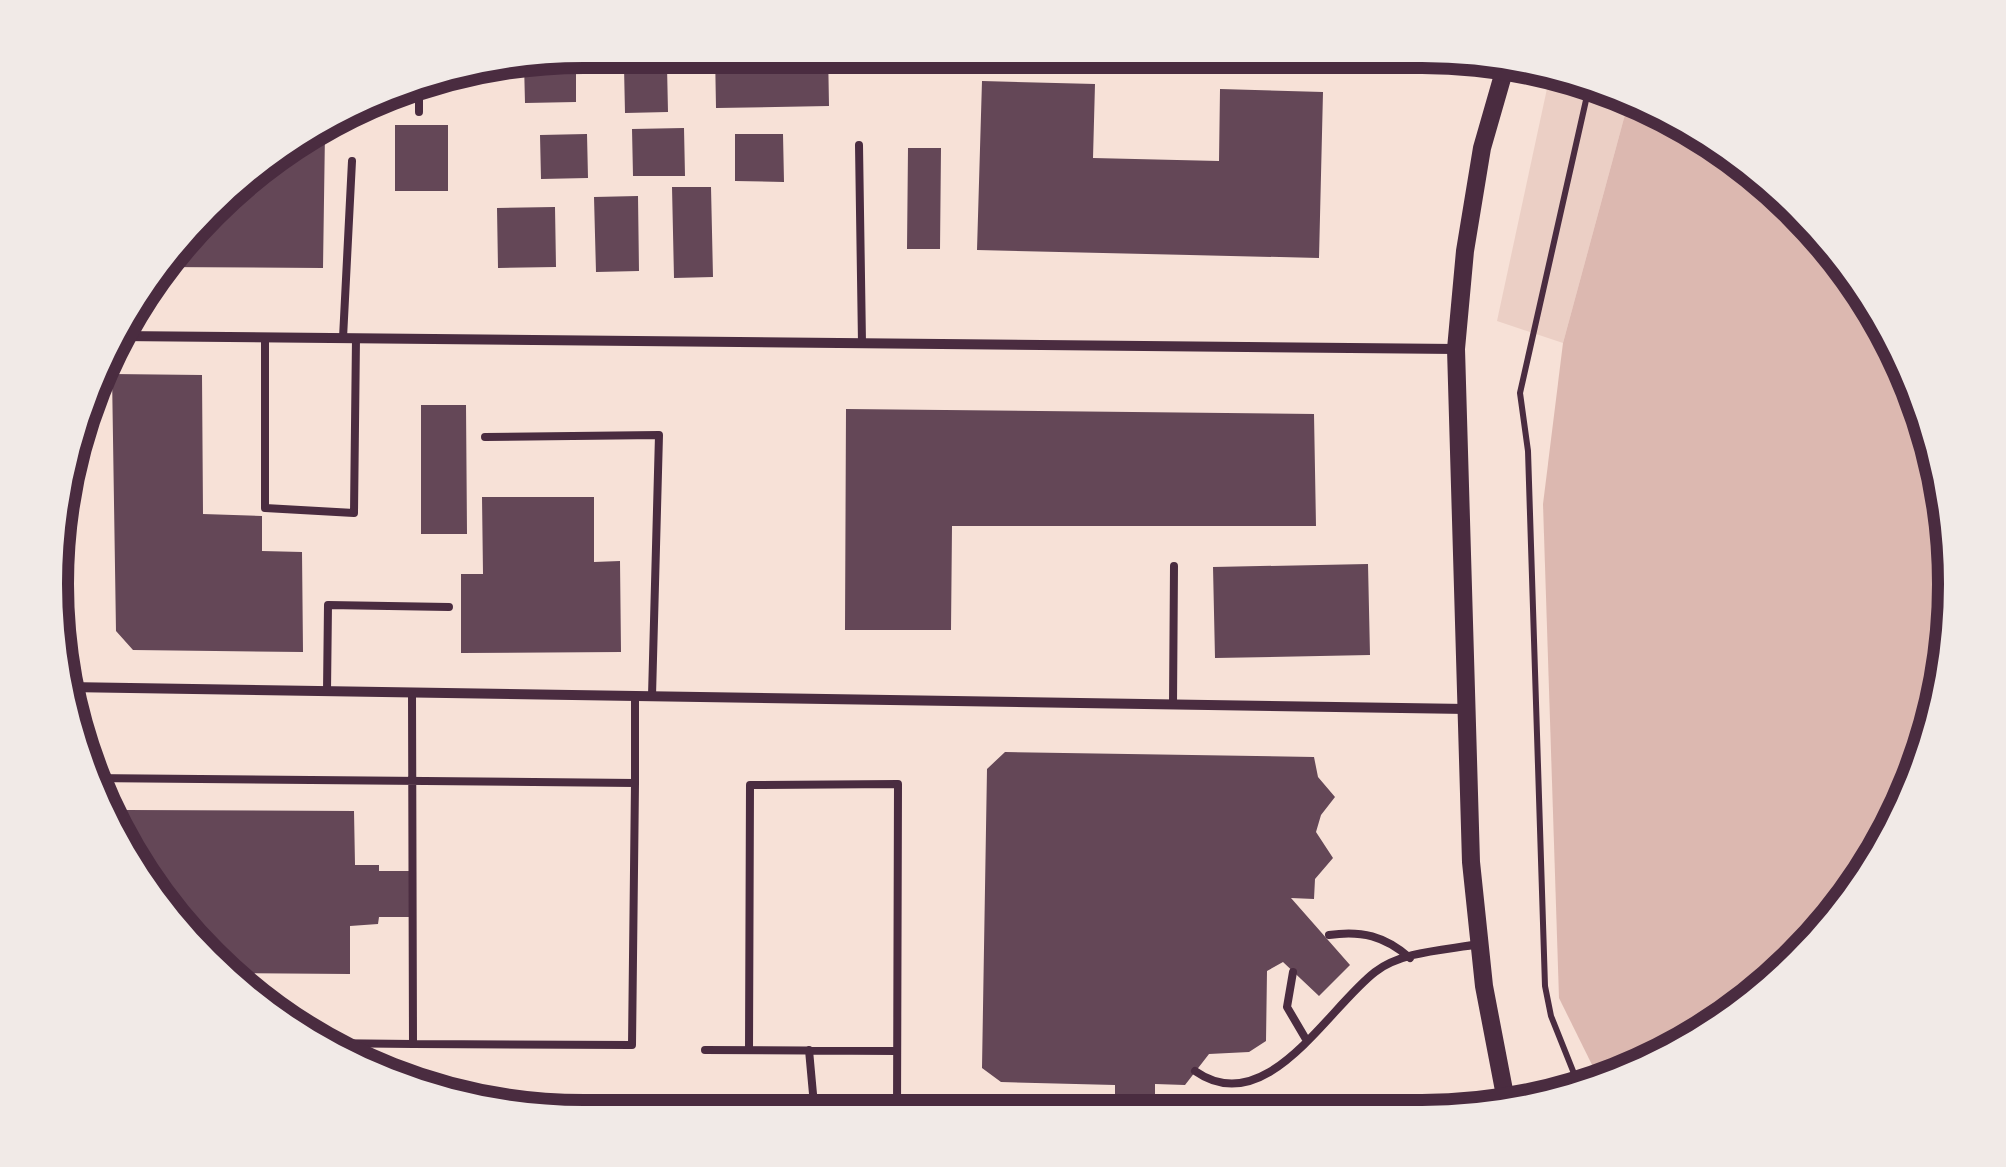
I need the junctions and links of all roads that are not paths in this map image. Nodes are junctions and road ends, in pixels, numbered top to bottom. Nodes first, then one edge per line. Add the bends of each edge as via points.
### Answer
1 (1502, 74) edge
2 (420, 94) edge
3 (420, 112) dead end
4 (859, 145) dead end
5 (352, 161) dead end
6 (131, 336) edge
7 (264, 337) junction
8 (344, 338) junction
9 (356, 338) junction
10 (862, 343) junction
11 (1456, 348) junction
12 (484, 436) dead end
13 (1174, 566) dead end
14 (448, 607) dead end
15 (78, 687) edge
16 (327, 691) junction
17 (412, 692) junction
18 (636, 696) junction
19 (652, 696) junction
20 (1173, 704) junction
21 (1467, 709) junction
22 (106, 778) edge
23 (412, 781) junction
24 (635, 784) junction
25 (1329, 936) dead end
26 (1479, 944) junction
27 (1410, 958) junction
28 (1293, 972) dead end
29 (1307, 1040) junction
30 (350, 1043) edge
31 (412, 1044) junction
32 (705, 1050) dead end
33 (749, 1050) junction
34 (809, 1050) junction
35 (896, 1051) junction
36 (1195, 1071) dead end
37 (1505, 1093) edge
38 (814, 1100) edge
39 (897, 1100) edge

1 - 11 street via 1482,148
2 - 3 lane
4 - 10 lane
5 - 8 lane
6 - 7 street
7 - 8 street
7 - 9 lane via 266,508 354,513
8 - 9 street
9 - 10 street
10 - 11 street
11 - 21 street
12 - 19 lane via 659,435
13 - 20 lane
14 - 16 lane via 328,605
15 - 16 street
16 - 17 street
17 - 18 street
17 - 23 lane
18 - 19 street
18 - 24 lane
19 - 20 street
20 - 21 street
21 - 26 street
22 - 23 lane
23 - 24 lane
23 - 31 lane
24 - 31 lane via 632,1045
25 - 27 lane via 1375,936
26 - 27 lane
26 - 37 street
27 - 29 lane via 1375,972
28 - 29 lane via 1288,1007
29 - 36 lane via 1250,1081 1221,1084
30 - 31 lane
32 - 33 lane
33 - 34 lane
33 - 35 lane via 750,785 898,784
34 - 35 lane
34 - 38 lane
35 - 39 lane

